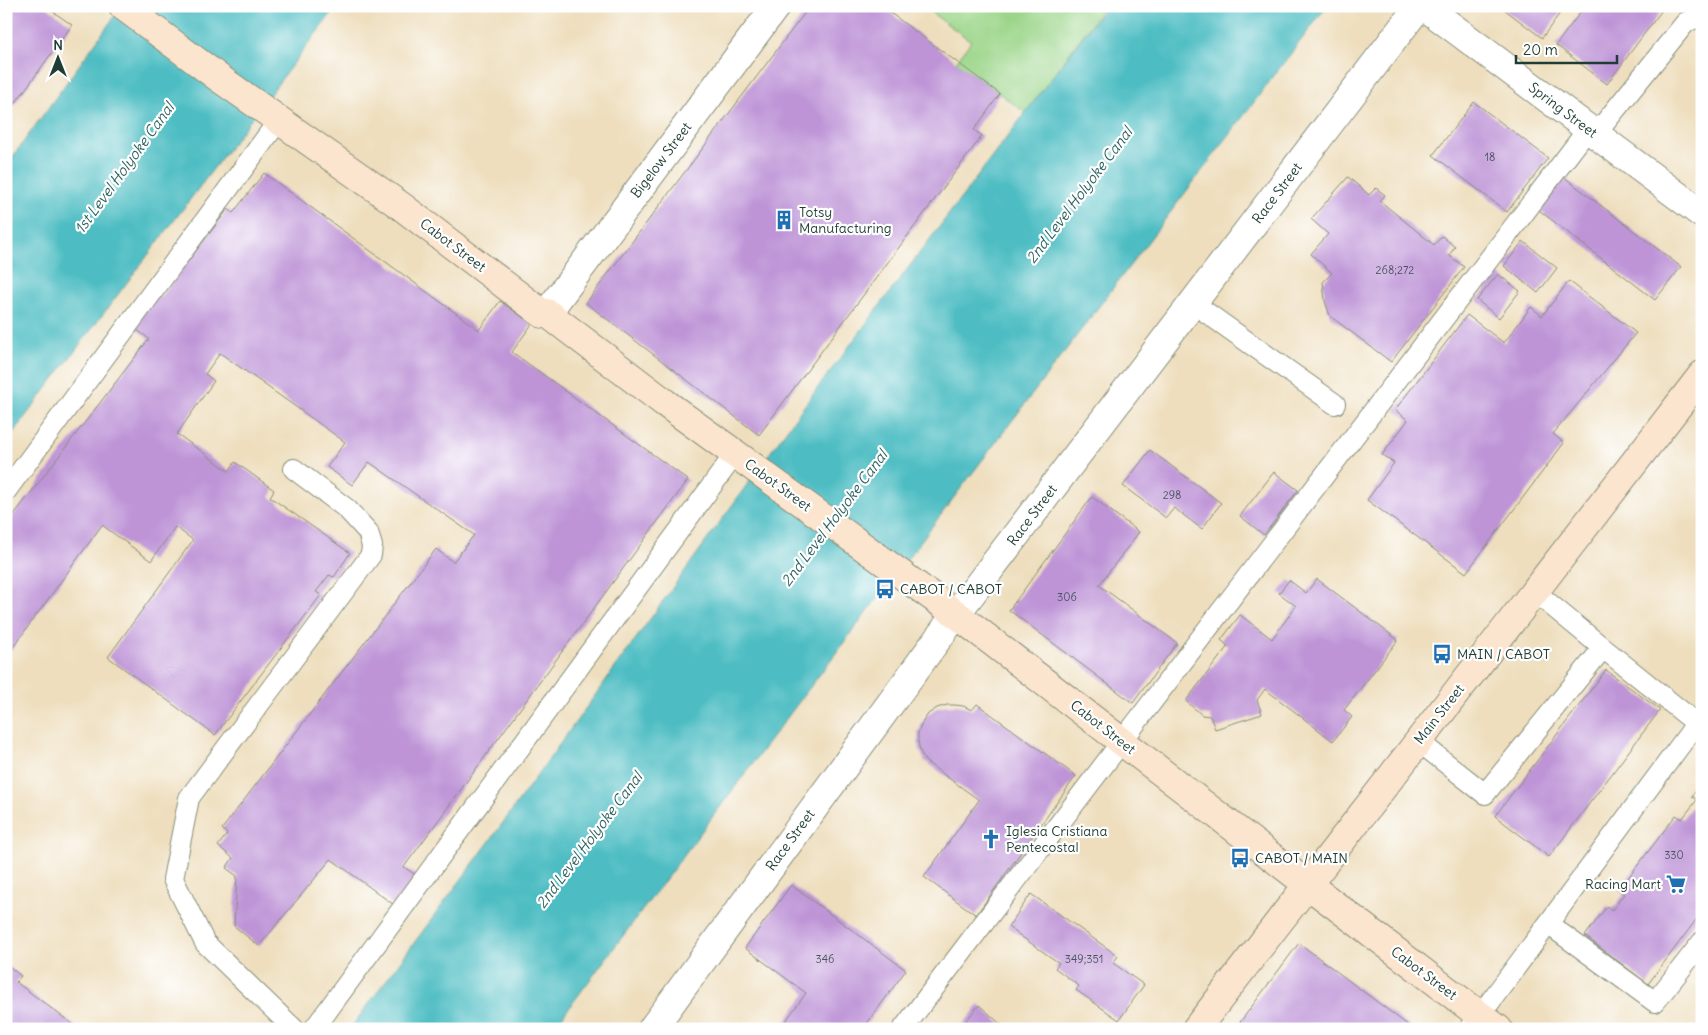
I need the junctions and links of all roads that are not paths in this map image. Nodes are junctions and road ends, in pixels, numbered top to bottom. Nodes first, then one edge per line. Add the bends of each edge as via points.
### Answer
1 (123, 6) edge
2 (776, 6) edge
3 (1419, 6) edge
4 (1424, 6) edge
5 (1702, 16) edge
6 (279, 120) junction
7 (1592, 132) junction
8 (1702, 214) edge
9 (1193, 303) junction
10 (547, 313) junction
11 (1702, 375) edge
12 (1335, 404) dead end
13 (739, 458) junction
14 (294, 469) dead end
15 (6, 492) edge
16 (1534, 592) junction
17 (948, 608) junction
18 (1603, 648) junction
19 (1697, 729) edge
20 (1418, 741) junction
21 (1122, 742) junction
22 (1307, 884) junction
23 (1548, 924) junction
24 (1702, 942) edge
25 (1483, 1024) edge
26 (294, 1029) edge
27 (314, 1029) edge
28 (652, 1029) edge
29 (903, 1029) edge
30 (1196, 1029) edge

1 - 6 main road, Cabot Street
2 - 10 street, Bigelow Street
3 - 9 street, Race Street
4 - 7 street, Spring Street
5 - 7 lane via 1686,22
6 - 10 main road, Cabot Street via 401,206 543,314
6 - 15 lane
7 - 8 street, Spring Street
7 - 21 lane
9 - 12 lane
9 - 17 street, Race Street
10 - 13 main road, Cabot Street
11 - 16 main road, Main Street
13 - 17 main road, Cabot Street
13 - 27 lane
14 - 26 lane via 347,508 368,532 371,555 189,798 173,879 205,943
16 - 18 lane
16 - 20 main road, Main Street
17 - 21 main road, Cabot Street
17 - 28 street, Race Street
18 - 19 lane
18 - 20 lane via 1485,794
19 - 23 lane
20 - 22 main road, Main Street
21 - 22 main road, Cabot Street
21 - 29 lane
22 - 25 main road, Cabot Street
22 - 30 main road, Main Street
23 - 24 lane via 1656,1002
23 - 25 lane

